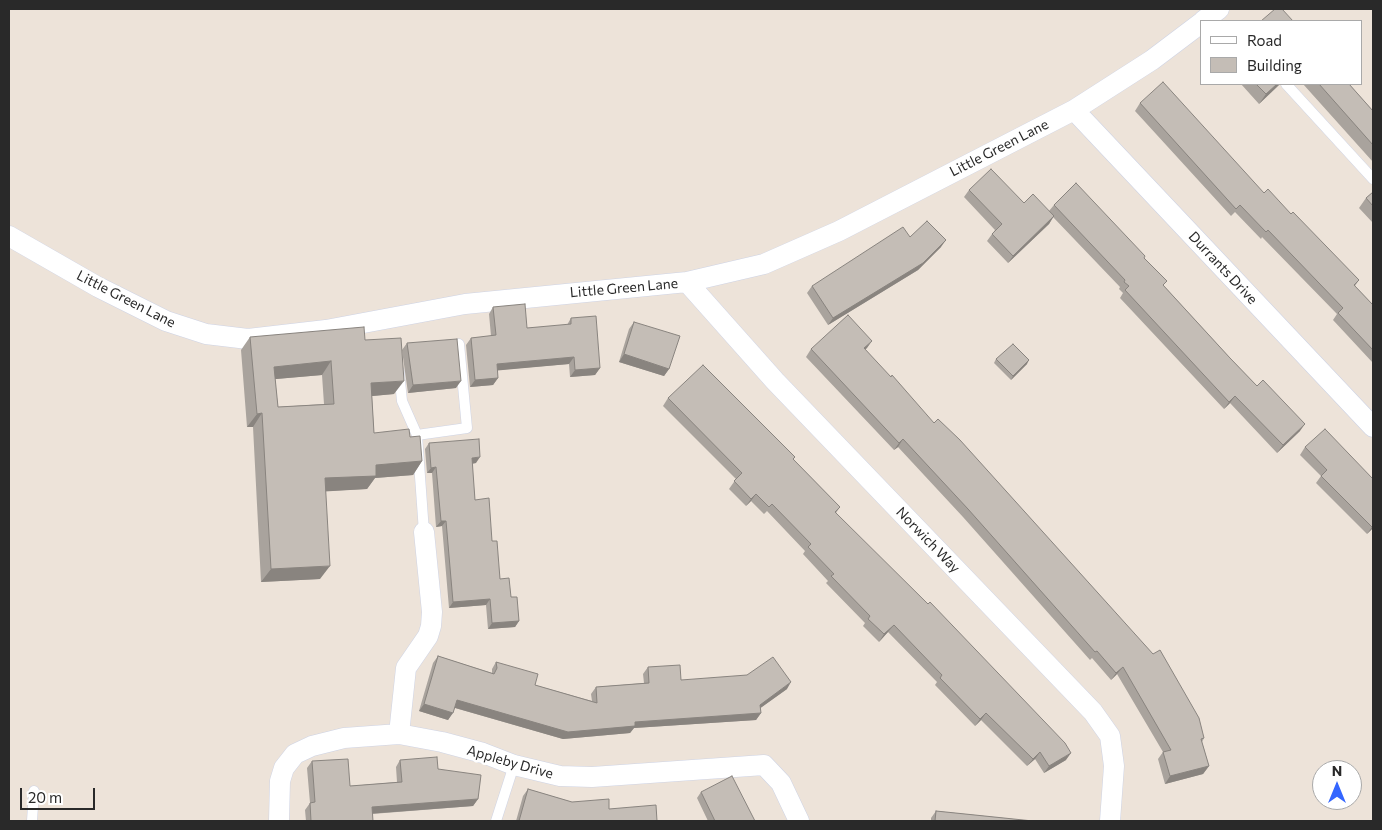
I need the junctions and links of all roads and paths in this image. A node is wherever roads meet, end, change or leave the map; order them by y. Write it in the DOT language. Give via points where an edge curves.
graph roads {
  1 [pos="1200,26"];
  2 [pos="1287,85"];
  3 [pos="1074,110"];
  4 [pos="1373,179"];
  5 [pos="9,236"];
  6 [pos="687,282"];
  7 [pos="459,344"];
  8 [pos="398,364"];
  9 [pos="1373,426"];
  10 [pos="417,435"];
  11 [pos="424,532"];
  12 [pos="399,734"];
  13 [pos="514,765"];
  14 [pos="34,790"];
  15 [pos="32,821"];
  16 [pos="279,821"];
  17 [pos="496,821"];
  18 [pos="799,821"];
  19 [pos="1110,821"];
  1 -- 3 [label="street, Little Green Lane"];
  2 -- 4 [label="lane"];
  3 -- 6 [label="street, Little Green Lane" via="791,254 764,264"];
  3 -- 9 [label="street, Durrants Drive"];
  5 -- 6 [label="street, Little Green Lane" via="166,321 206,334 248,339 326,330 465,304"];
  6 -- 19 [label="street, Norwich Way" via="775,381 1093,712 1110,736 1114,766"];
  7 -- 10 [label="lane" via="467,428"];
  8 -- 10 [label="lane" via="402,401"];
  10 -- 11 [label="lane"];
  11 -- 12 [label="street" via="431,626 424,644 406,668"];
  12 -- 13 [label="street, Appleby Drive" via="442,742"];
  12 -- 16 [label="street, Appleby Drive" via="344,738 295,754 284,768 280,781"];
  13 -- 17 [label="lane"];
  13 -- 18 [label="street, Appleby Drive" via="560,776 584,777 764,765 781,783"];
  14 -- 15 [label="lane"];
}
